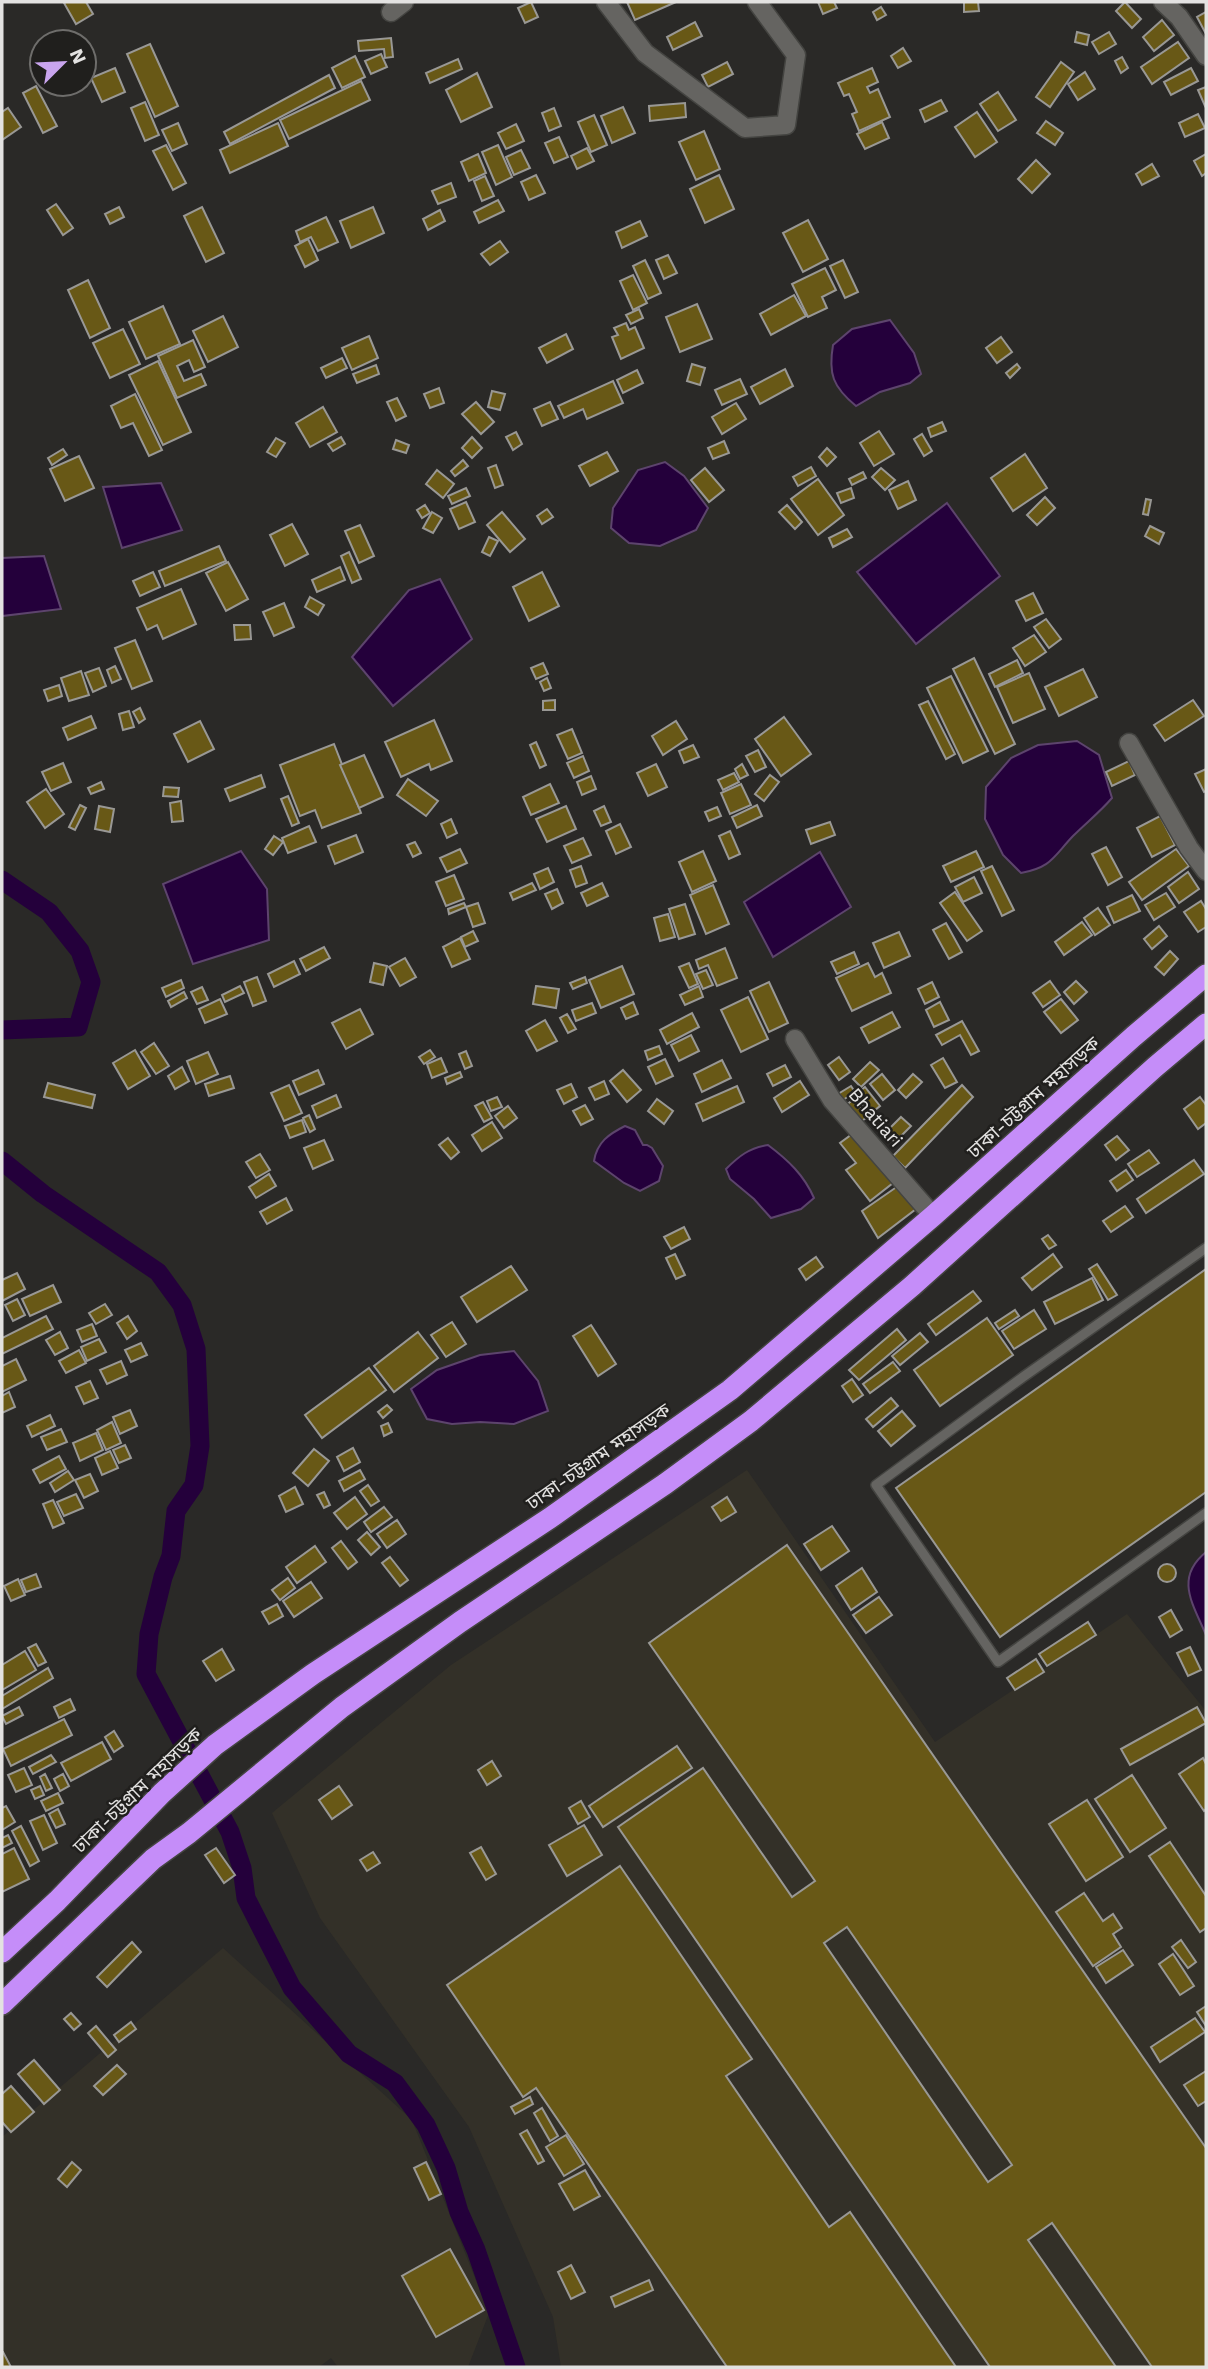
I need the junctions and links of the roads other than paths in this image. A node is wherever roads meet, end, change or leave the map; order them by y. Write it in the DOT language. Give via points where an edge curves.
graph roads {
  1 [pos="606,2"];
  2 [pos="757,2"];
  3 [pos="1163,2"];
  4 [pos="1206,56"];
  5 [pos="1129,743"];
  6 [pos="1206,871"];
  7 [pos="1206,975"];
  8 [pos="1206,1024"];
  9 [pos="795,1039"];
  10 [pos="933,1216"];
  11 [pos="1206,1248"];
  12 [pos="1206,1513"];
  13 [pos="2,1952"];
  14 [pos="2,2004"];
  1 -- 2 [label="street" via="645,53 746,128 786,125 796,55"];
  3 -- 4 [label="street"];
  5 -- 6 [label="street"];
  7 -- 10 [label="highway, ঢাকা-চট্টগ্রাম মহাসড়ক"];
  8 -- 14 [label="highway" via="912,1286 751,1421 342,1707 153,1859"];
  9 -- 10 [label="street, Bhatiari" via="832,1100"];
  10 -- 13 [label="highway, ঢাকা-চট্টগ্রাম মহাসড়ক" via="708,1406 215,1745"];
  11 -- 12 [label="lane" via="876,1485 998,1662"];
}
